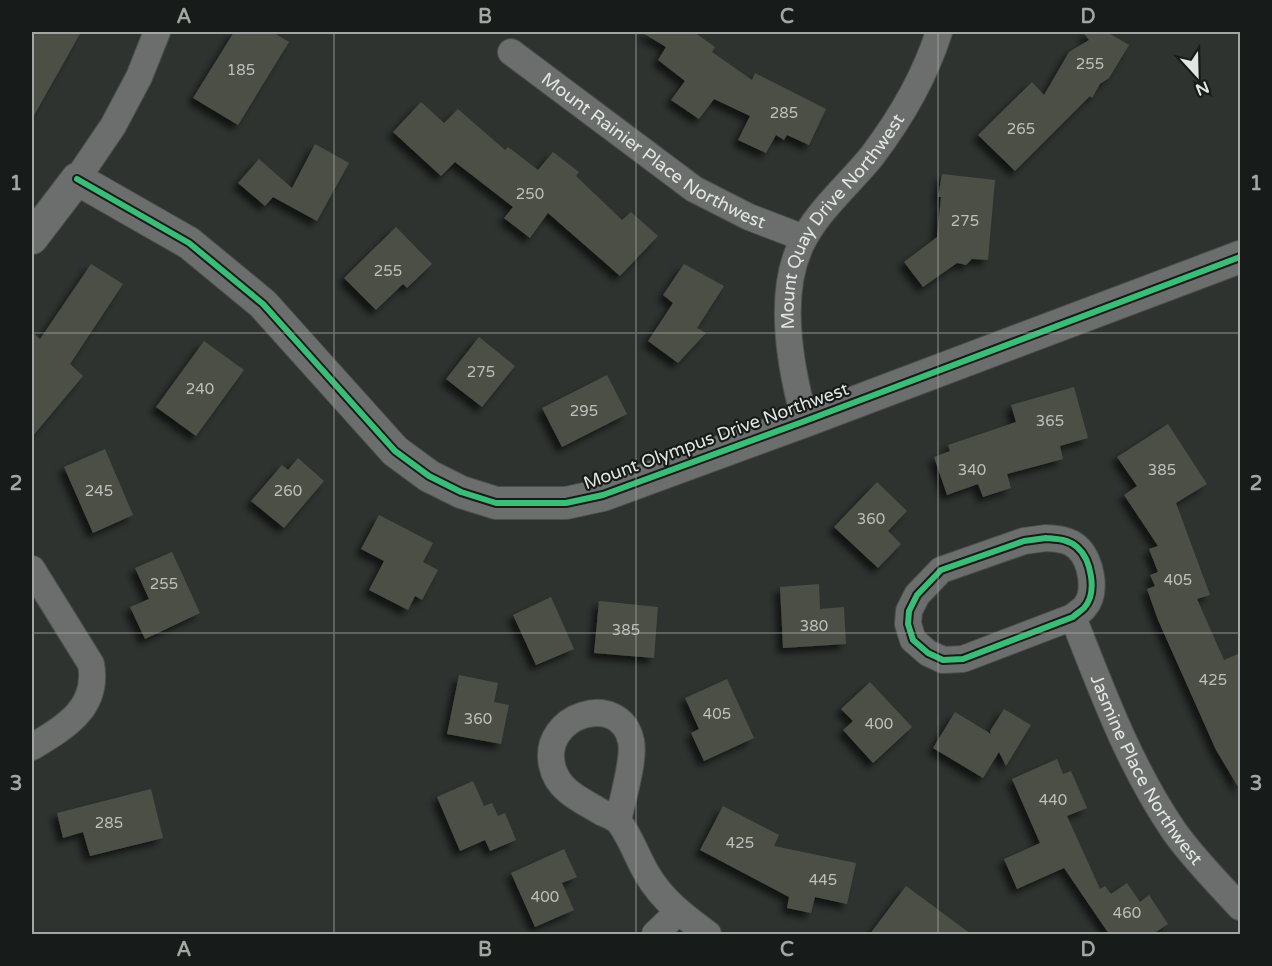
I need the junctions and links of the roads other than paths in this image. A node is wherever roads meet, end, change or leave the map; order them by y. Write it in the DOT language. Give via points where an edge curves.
graph roads {
  1 [pos="157,32"];
  2 [pos="939,32"];
  3 [pos="511,52"];
  4 [pos="77,179"];
  5 [pos="32,238"];
  6 [pos="804,238"];
  7 [pos="1240,257"];
  8 [pos="805,421"];
  9 [pos="32,569"];
  10 [pos="1072,616"];
  11 [pos="32,747"];
  12 [pos="618,821"];
  13 [pos="1240,907"];
  14 [pos="678,912"];
  15 [pos="655,934"];
  16 [pos="708,934"];
  1 -- 4 [label="street" via="113,126"];
  2 -- 6 [label="street, Mount Quay Drive Northwest" via="896,122"];
  3 -- 6 [label="street, Mount Rainier Place Northwest" via="694,189 749,217"];
  4 -- 5 [label="street"];
  4 -- 8 [label="street, Mount Olympus Drive Northwest" via="189,243 263,304 395,451 429,476 461,492 496,503 566,503 603,495"];
  6 -- 8 [label="street, Mount Quay Drive Northwest" via="792,271 788,334"];
  7 -- 8 [label="street, Mount Olympus Drive Northwest"];
  9 -- 11 [label="street" via="91,664 93,676 92,692 75,718"];
  10 -- 10 [label="street" via="1086,607 1091,575 1078,547 1066,540 1046,538 1024,541 941,570 917,595 909,610 908,624 913,640 943,660 963,659"];
  10 -- 13 [label="street, Jasmine Place Northwest" via="1119,733 1146,785 1175,833"];
  12 -- 14 [label="street" via="648,877"];
  14 -- 15 [label="street"];
  14 -- 16 [label="street"];
}
